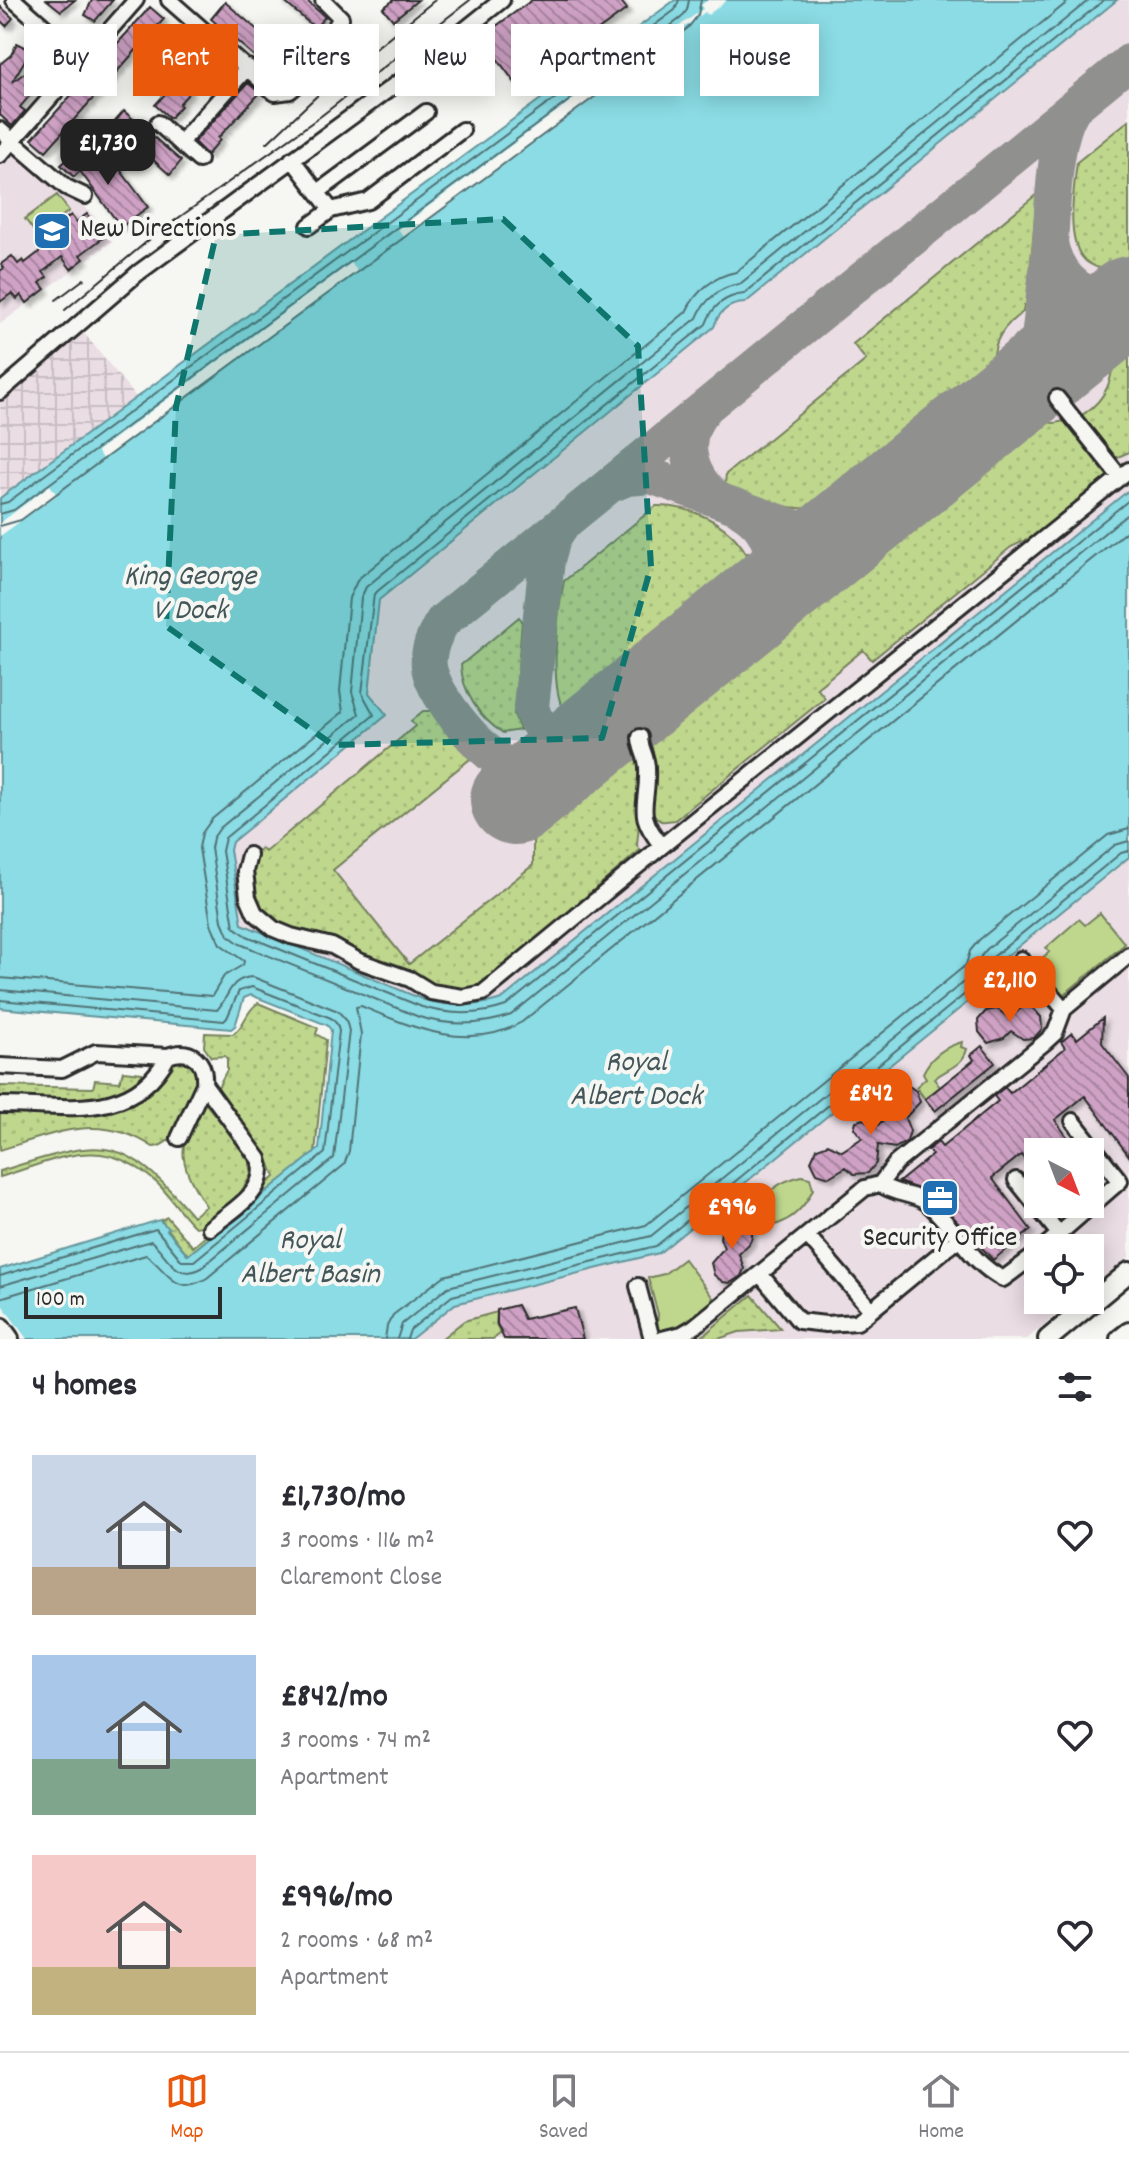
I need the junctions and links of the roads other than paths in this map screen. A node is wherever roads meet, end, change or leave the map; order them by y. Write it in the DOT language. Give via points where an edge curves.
graph roads {
  1 [pos="14,0"];
  2 [pos="136,0"];
  3 [pos="169,0"];
  4 [pos="323,0"];
  5 [pos="502,0"];
  6 [pos="41,24"];
  7 [pos="114,24"];
  8 [pos="248,67"];
  9 [pos="51,96"];
  10 [pos="426,112"];
  11 [pos="158,123"];
  12 [pos="0,130"];
  13 [pos="462,130"];
  14 [pos="12,141"];
  15 [pos="180,143"];
  16 [pos="0,155"];
  17 [pos="292,159"];
  18 [pos="199,160"];
  19 [pos="318,192"];
  20 [pos="85,196"];
  21 [pos="331,210"];
  22 [pos="309,226"];
  23 [pos="0,392"];
  24 [pos="1057,398"];
  25 [pos="1125,474"];
  26 [pos="640,737"];
  27 [pos="662,846"];
  28 [pos="249,855"];
  29 [pos="1129,955"];
  30 [pos="1021,959"];
  31 [pos="1064,1009"];
  32 [pos="168,1056"];
  33 [pos="0,1066"];
  34 [pos="204,1084"];
  35 [pos="0,1105"];
  36 [pos="1073,1121"];
  37 [pos="179,1138"];
  38 [pos="1016,1180"];
  39 [pos="880,1184"];
  40 [pos="210,1228"];
  41 [pos="1059,1234"];
  42 [pos="807,1235"];
  43 [pos="958,1239"];
  44 [pos="1024,1263"];
  45 [pos="1129,1272"];
  46 [pos="760,1274"];
  47 [pos="638,1286"];
  48 [pos="871,1310"];
  49 [pos="0,1328"];
  50 [pos="1129,1332"];
  51 [pos="8,1339"];
  52 [pos="652,1339"];
  53 [pos="662,1339"];
  54 [pos="1048,1339"];
  55 [pos="1120,1339"];
  1 -- 6 [label="street"];
  2 -- 7 [label="street"];
  3 -- 8 [label="street"];
  4 -- 8 [label="street" via="338,23 297,85 275,93"];
  5 -- 17 [label="street"];
  8 -- 15 [label="street"];
  9 -- 14 [label="street"];
  10 -- 19 [label="street"];
  11 -- 15 [label="street"];
  12 -- 14 [label="street"];
  13 -- 21 [label="street" via="368,201"];
  14 -- 16 [label="street"];
  14 -- 20 [label="street" via="66,187"];
  15 -- 18 [label="street"];
  17 -- 19 [label="street"];
  17 -- 23 [label="street" via="138,273"];
  19 -- 21 [label="street"];
  21 -- 22 [label="street"];
  24 -- 25 [label="street"];
  25 -- 27 [label="street"];
  26 -- 27 [label="street" via="647,764 645,822"];
  27 -- 28 [label="street" via="499,981 483,993 463,997 431,992 391,970 266,924 248,897"];
  29 -- 31 [label="street"];
  30 -- 31 [label="street"];
  31 -- 39 [label="street" via="1055,1033 896,1163"];
  32 -- 33 [label="street" via="96,1052 62,1069"];
  32 -- 34 [label="street" via="184,1053 198,1058"];
  32 -- 35 [label="street" via="149,1083 114,1102 96,1107"];
  34 -- 37 [label="street"];
  34 -- 40 [label="street" via="262,1169 258,1187"];
  36 -- 41 [label="street" via="1120,1181"];
  38 -- 41 [label="street"];
  39 -- 42 [label="street" via="865,1188"];
  39 -- 43 [label="street" via="921,1198"];
  42 -- 46 [label="street"];
  42 -- 48 [label="street"];
  43 -- 44 [label="street" via="1003,1279"];
  43 -- 48 [label="street"];
  45 -- 54 [label="main road"];
  46 -- 48 [label="street" via="799,1321 857,1322"];
  46 -- 53 [label="street" via="694,1327"];
  47 -- 52 [label="street"];
  49 -- 51 [label="highway"];
  50 -- 55 [label="main road"];
}
